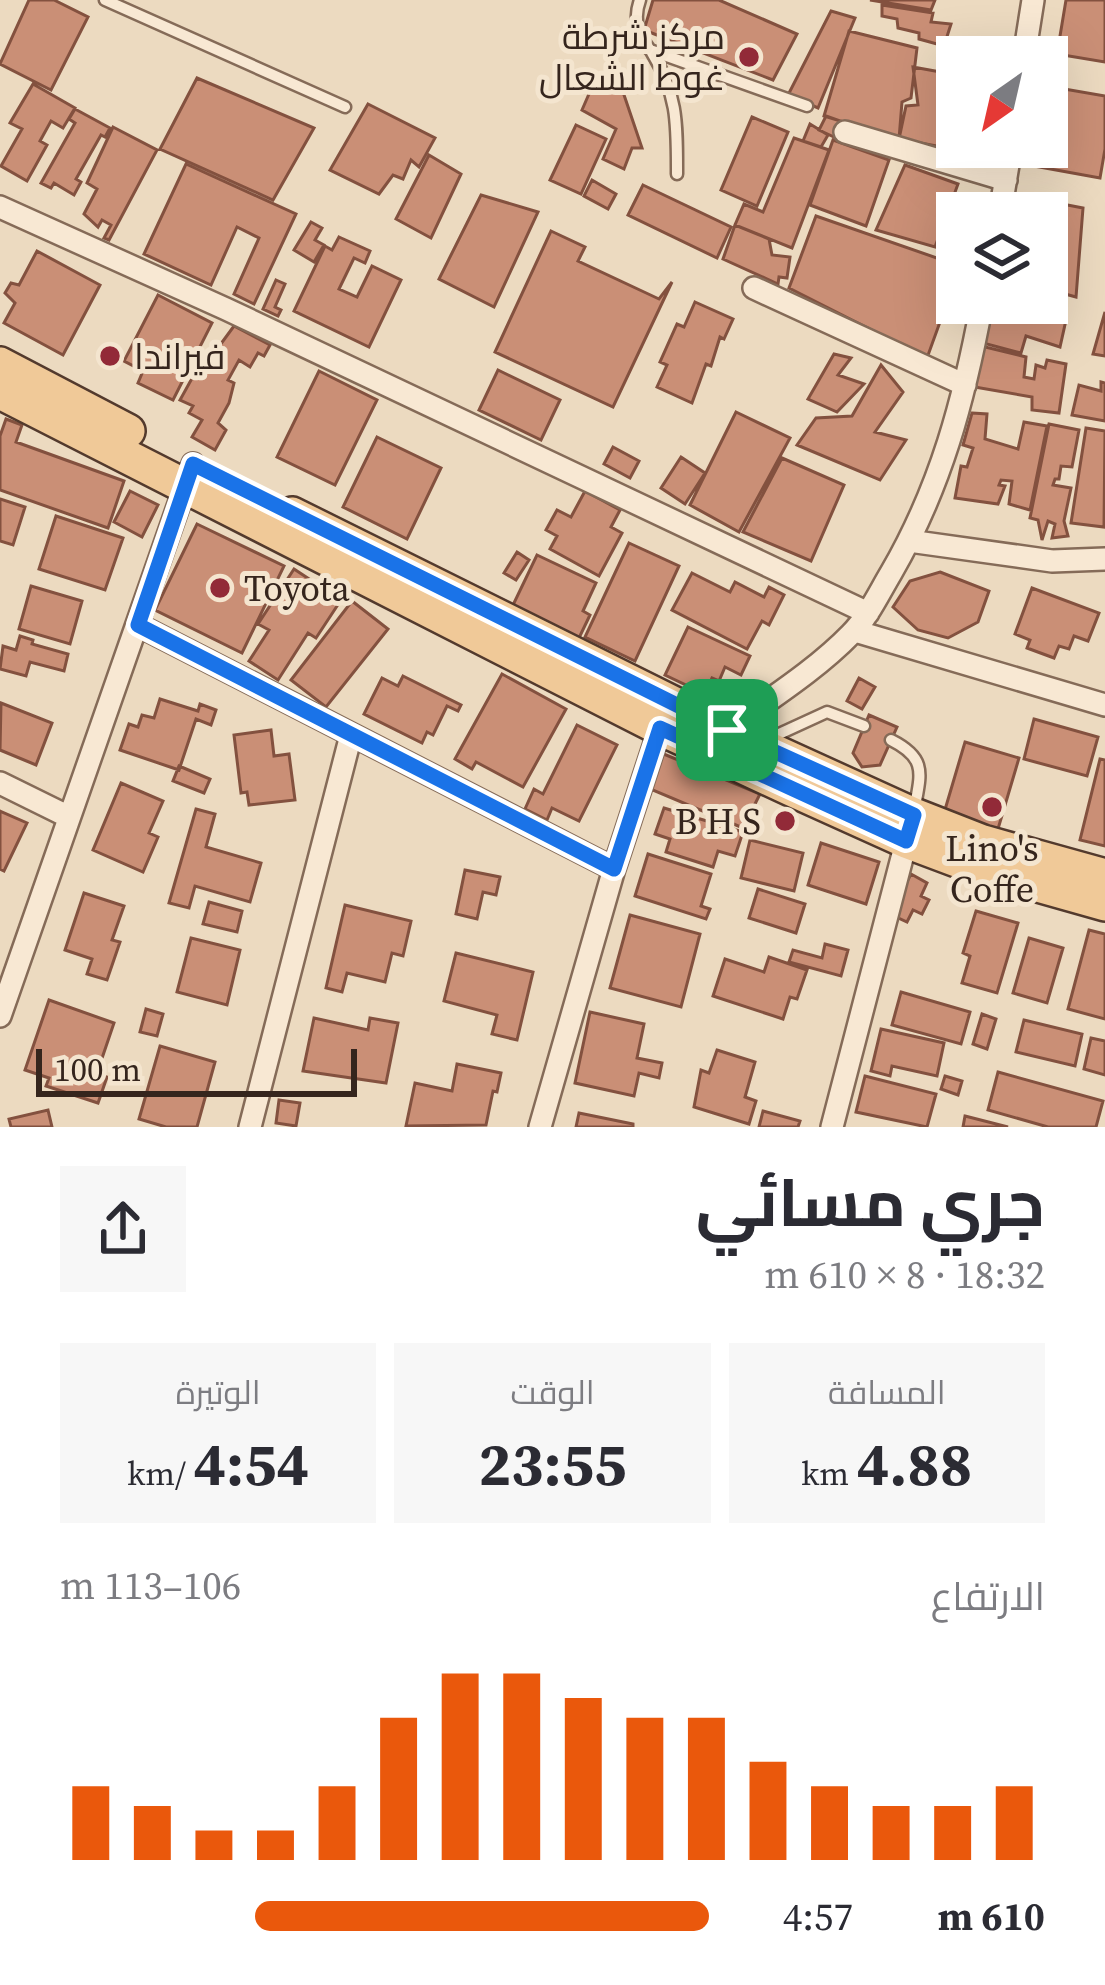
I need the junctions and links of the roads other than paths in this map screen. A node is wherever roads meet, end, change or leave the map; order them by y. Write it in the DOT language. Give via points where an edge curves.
graph roads {
  1 [pos="105,0"];
  2 [pos="640,0"];
  3 [pos="1033,0"];
  4 [pos="1027,36"];
  5 [pos="650,50"];
  6 [pos="807,106"];
  7 [pos="345,107"];
  8 [pos="845,132"];
  9 [pos="1008,168"];
  10 [pos="677,174"];
  11 [pos="1006,180"];
  12 [pos="1004,192"];
  13 [pos="0,207"];
  14 [pos="754,288"];
  15 [pos="978,324"];
  16 [pos="0,364"];
  17 [pos="965,386"];
  18 [pos="0,392"];
  19 [pos="189,475"];
  20 [pos="910,541"];
  21 [pos="1105,559"];
  22 [pos="862,622"];
  23 [pos="138,625"];
  24 [pos="1105,705"];
  25 [pos="864,726"];
  26 [pos="660,728"];
  27 [pos="351,735"];
  28 [pos="742,737"];
  29 [pos="891,740"];
  30 [pos="0,783"];
  31 [pos="69,817"];
  32 [pos="910,828"];
  33 [pos="614,869"];
  34 [pos="1105,876"];
  35 [pos="1105,904"];
  36 [pos="6,979"];
  37 [pos="0,1016"];
  38 [pos="250,1127"];
  39 [pos="540,1127"];
  40 [pos="832,1127"];
  1 -- 7 [label="lane"];
  2 -- 5 [label="lane" via="639,34"];
  3 -- 4 [label="street"];
  5 -- 6 [label="lane"];
  5 -- 10 [label="lane" via="676,109"];
  8 -- 11 [label="street"];
  9 -- 11 [label="street"];
  11 -- 12 [label="street"];
  13 -- 22 [label="street" via="226,309"];
  14 -- 17 [label="street"];
  15 -- 17 [label="street"];
  16 -- 19 [label="main road"];
  17 -- 20 [label="street" via="945,462"];
  18 -- 19 [label="main road"];
  19 -- 23 [label="street"];
  19 -- 26 [label="main road"];
  19 -- 28 [label="main road"];
  20 -- 21 [label="street" via="1036,559"];
  20 -- 22 [label="street"];
  22 -- 24 [label="street"];
  22 -- 28 [label="street"];
  23 -- 27 [label="street"];
  23 -- 31 [label="street"];
  25 -- 28 [label="lane" via="827,712"];
  26 -- 32 [label="main road"];
  26 -- 33 [label="street"];
  27 -- 33 [label="street"];
  27 -- 38 [label="street"];
  28 -- 32 [label="main road"];
  29 -- 32 [label="lane" via="908,748 920,769"];
  30 -- 31 [label="street"];
  31 -- 36 [label="street"];
  32 -- 34 [label="main road"];
  32 -- 35 [label="main road" via="978,868"];
  32 -- 40 [label="street"];
  33 -- 39 [label="street"];
  36 -- 37 [label="street"];
}
